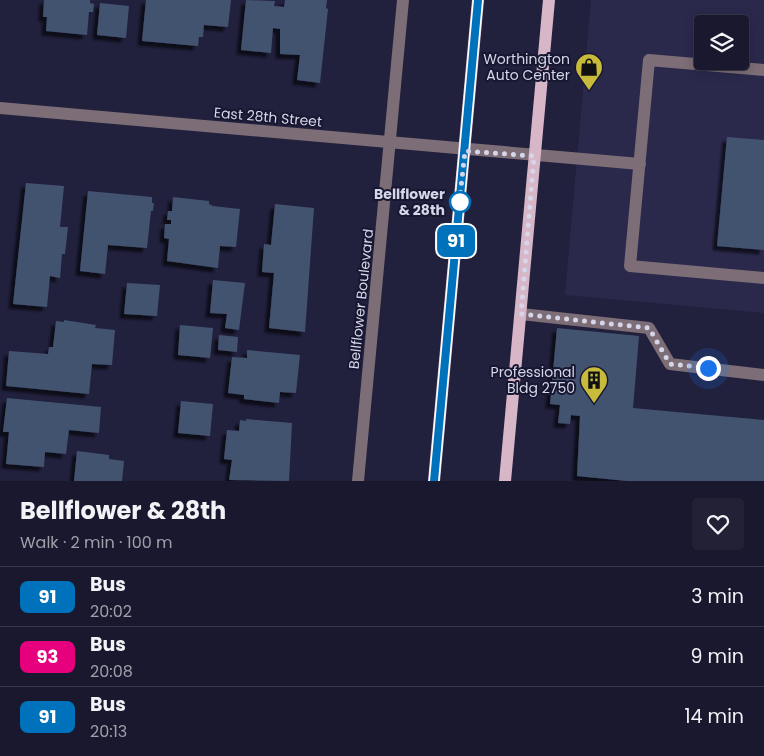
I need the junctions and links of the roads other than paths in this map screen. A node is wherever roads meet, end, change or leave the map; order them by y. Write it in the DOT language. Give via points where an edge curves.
graph roads {
  1 [pos="403,0"];
  2 [pos="478,0"];
  3 [pos="549,0"];
  4 [pos="764,70"];
  5 [pos="0,108"];
  6 [pos="390,143"];
  7 [pos="465,151"];
  8 [pos="534,156"];
  9 [pos="640,164"];
  10 [pos="764,278"];
  11 [pos="521,314"];
  12 [pos="764,374"];
  13 [pos="358,481"];
  14 [pos="434,481"];
  15 [pos="505,481"];
  1 -- 6 [label="street, Bellflower Boulevard"];
  2 -- 7 [label="main road"];
  3 -- 8 [label="main road"];
  4 -- 9 [label="street" via="649,60"];
  5 -- 6 [label="street, East 28th Street"];
  6 -- 7 [label="street, East 28th Street"];
  6 -- 13 [label="street, Bellflower Boulevard"];
  7 -- 8 [label="street, East 28th Street"];
  7 -- 14 [label="main road"];
  8 -- 9 [label="street, East 28th Street"];
  8 -- 11 [label="main road"];
  9 -- 10 [label="street" via="630,266"];
  11 -- 12 [label="street" via="649,328 670,364"];
  11 -- 15 [label="main road"];
}
